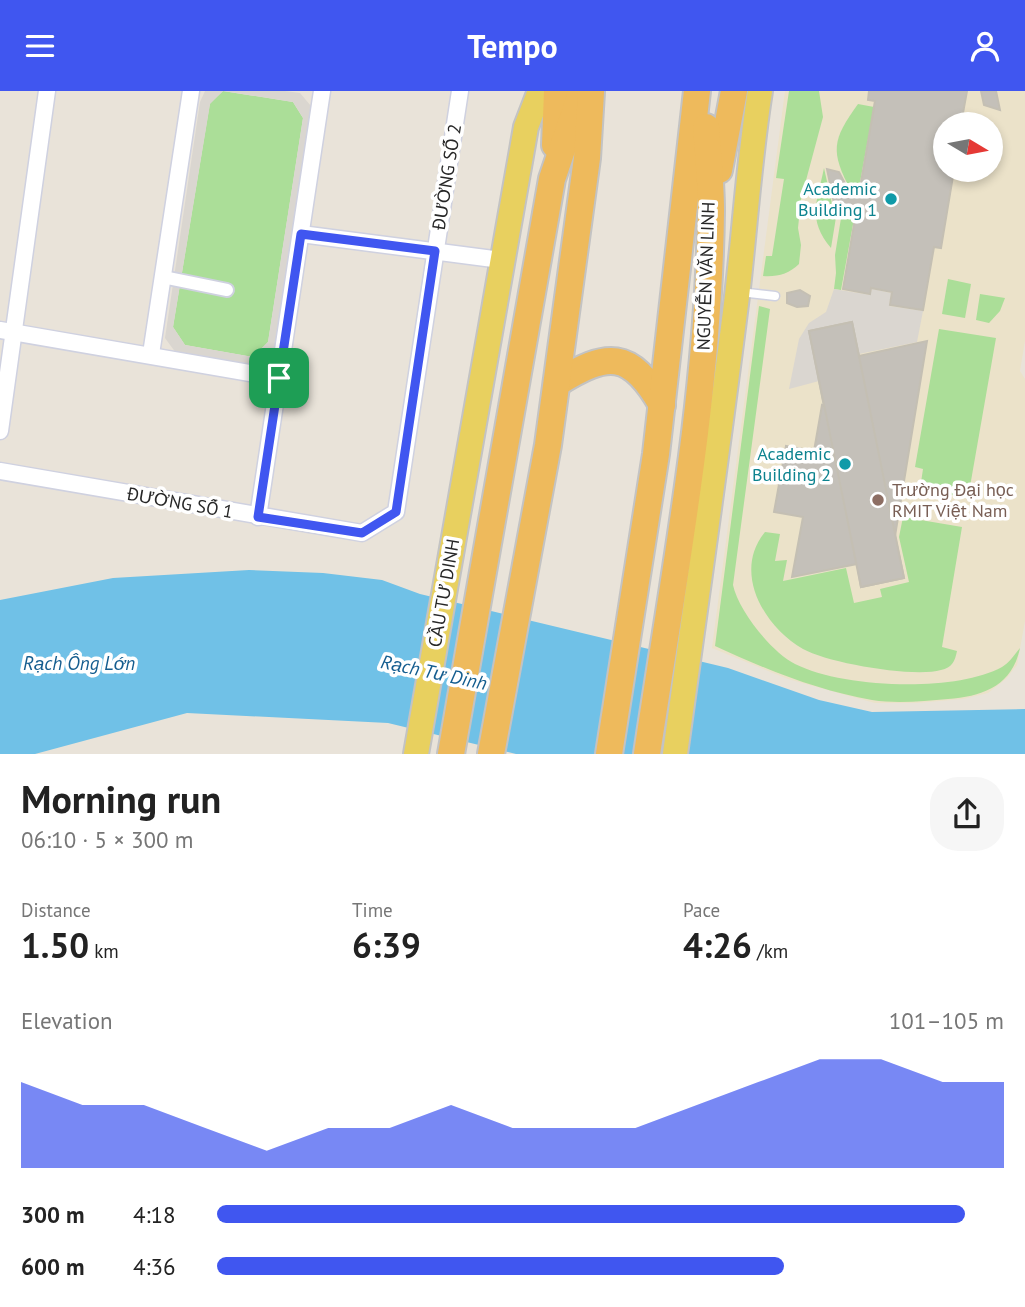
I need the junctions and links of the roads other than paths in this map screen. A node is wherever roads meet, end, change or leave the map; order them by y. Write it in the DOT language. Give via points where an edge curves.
graph roads {
  1 [pos="47,91"];
  2 [pos="191,91"];
  3 [pos="320,91"];
  4 [pos="460,91"];
  5 [pos="540,91"];
  6 [pos="557,91"];
  7 [pos="582,91"];
  8 [pos="592,91"];
  9 [pos="697,91"];
  10 [pos="704,91"];
  11 [pos="734,91"];
  12 [pos="742,91"];
  13 [pos="760,91"];
  14 [pos="748,165"];
  15 [pos="552,179"];
  16 [pos="711,210"];
  17 [pos="301,234"];
  18 [pos="435,251"];
  19 [pos="501,260"];
  20 [pos="163,278"];
  21 [pos="227,290"];
  22 [pos="737,292"];
  23 [pos="775,296"];
  24 [pos="6,331"];
  25 [pos="151,354"];
  26 [pos="279,378"];
  27 [pos="556,383"];
  28 [pos="662,405"];
  29 [pos="0,431"];
  30 [pos="703,463"];
  31 [pos="0,471"];
  32 [pos="396,512"];
  33 [pos="258,517"];
  34 [pos="416,754"];
  35 [pos="451,754"];
  36 [pos="491,754"];
  37 [pos="609,754"];
  38 [pos="647,754"];
  39 [pos="675,754"];
  1 -- 24 [label="street"];
  2 -- 20 [label="street"];
  3 -- 17 [label="street"];
  4 -- 18 [label="street, ĐƯỜNG SỐ 2"];
  5 -- 19 [label="main road" via="526,127"];
  6 -- 15 [label="highway"];
  7 -- 15 [label="highway"];
  8 -- 27 [label="highway"];
  9 -- 28 [label="highway, NGUYỄN VĂN LINH"];
  10 -- 16 [label="highway, NGUYỄN VĂN LINH"];
  11 -- 16 [label="highway"];
  12 -- 14 [label="main road, NGUYỄN VĂN LINH" via="741,123"];
  13 -- 14 [label="main road, NGUYỄN VĂN LINH"];
  14 -- 22 [label="main road, NGUYỄN VĂN LINH"];
  15 -- 35 [label="highway, CẦU TƯ DINH"];
  16 -- 30 [label="highway, NGUYỄN VĂN LINH"];
  17 -- 18 [label="street"];
  17 -- 26 [label="street"];
  18 -- 19 [label="street"];
  18 -- 32 [label="street, ĐƯỜNG SỐ 2"];
  19 -- 34 [label="main road, CẦU TƯ DINH"];
  20 -- 21 [label="street"];
  20 -- 25 [label="street"];
  22 -- 23 [label="lane"];
  22 -- 30 [label="main road, NGUYỄN VĂN LINH"];
  24 -- 25 [label="street"];
  24 -- 29 [label="street"];
  25 -- 26 [label="street"];
  26 -- 33 [label="street"];
  27 -- 28 [label="highway" via="591,364 620,362 643,377"];
  27 -- 36 [label="highway"];
  28 -- 37 [label="highway, NGUYỄN VĂN LINH"];
  30 -- 38 [label="highway"];
  30 -- 39 [label="main road"];
  31 -- 33 [label="street, ĐƯỜNG SỐ 1"];
  32 -- 33 [label="street, ĐƯỜNG SỐ 1" via="362,533"];
}
